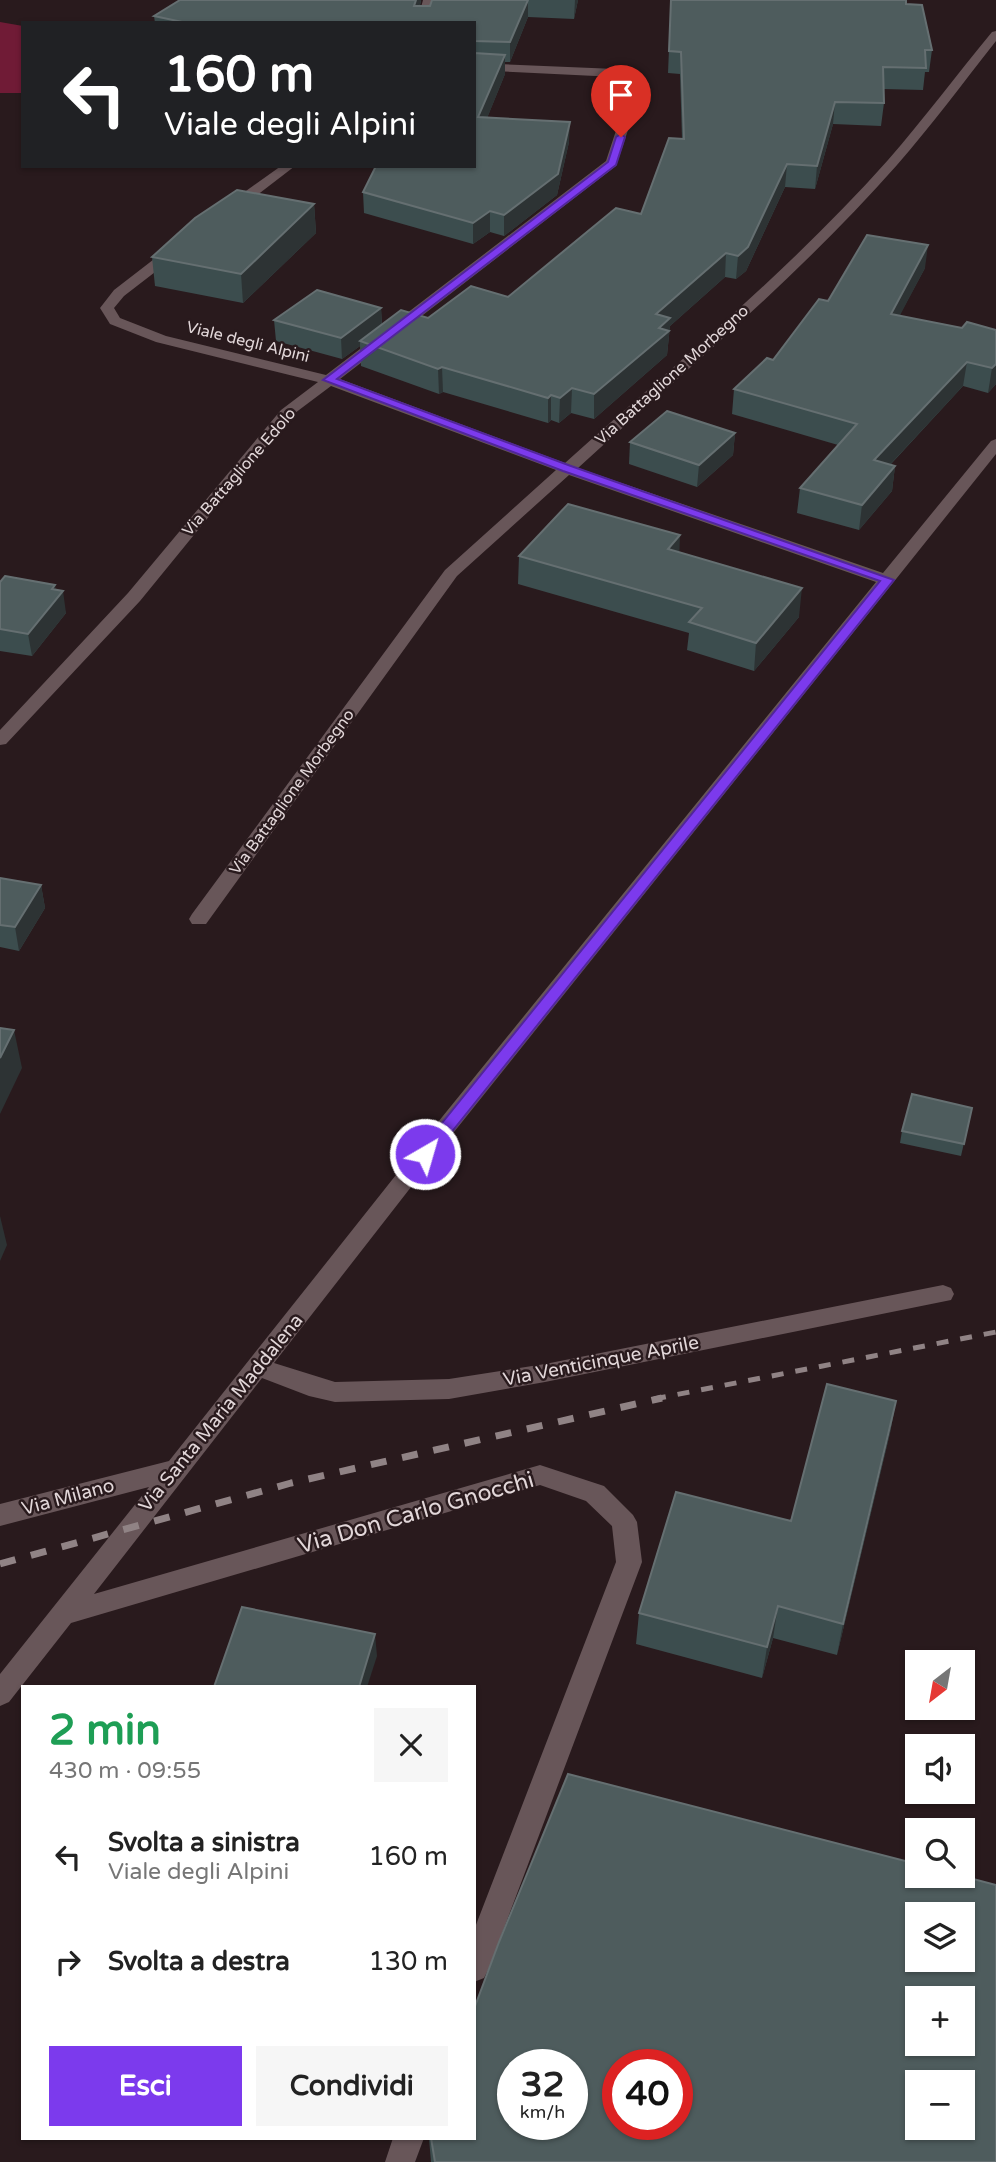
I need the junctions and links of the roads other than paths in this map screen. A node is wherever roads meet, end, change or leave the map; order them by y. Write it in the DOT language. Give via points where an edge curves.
graph roads {
  1 [pos="429,0"];
  2 [pos="424,21"];
  3 [pos="996,34"];
  4 [pos="476,66"];
  5 [pos="286,168"];
  6 [pos="218,218"];
  7 [pos="185,242"];
  8 [pos="329,380"];
  9 [pos="996,444"];
  10 [pos="567,468"];
  11 [pos="887,580"];
  12 [pos="0,740"];
  13 [pos="200,919"];
  14 [pos="943,1294"];
  15 [pos="258,1367"];
  16 [pos="177,1469"];
  17 [pos="0,1515"];
  18 [pos="63,1615"];
  19 [pos="0,1694"];
  20 [pos="476,1963"];
  21 [pos="408,2140"];
  22 [pos="400,2162"];
  1 -- 2 [label="street"];
  3 -- 10 [label="street, Via Battaglione Morbegno" via="892,163 804,253 674,377"];
  4 -- 8 [label="street, Via Battaglione Edolo" via="632,76 637,85 612,163"];
  5 -- 6 [label="street"];
  7 -- 8 [label="street, Viale degli Alpini" via="119,293 107,308 115,321 161,339"];
  8 -- 10 [label="street, Viale degli Alpini"];
  8 -- 12 [label="street, Via Battaglione Edolo" via="286,413 134,597"];
  9 -- 11 [label="street, Via Santa Maria Maddalena"];
  10 -- 11 [label="street, Viale degli Alpini"];
  10 -- 13 [label="street, Via Battaglione Morbegno" via="451,573"];
  11 -- 15 [label="street, Via Santa Maria Maddalena"];
  14 -- 15 [label="street, Via Venticinque Aprile" via="449,1389 335,1392"];
  15 -- 16 [label="street, Via Santa Maria Maddalena"];
  16 -- 17 [label="street, Via Milano"];
  16 -- 18 [label="street, Via Santa Maria Maddalena"];
  18 -- 19 [label="street, Via Santa Maria Maddalena"];
  18 -- 20 [label="street, Via Don Carlo Gnocchi" via="540,1475 595,1493 624,1522 629,1562"];
  21 -- 22 [label="street"];
}
